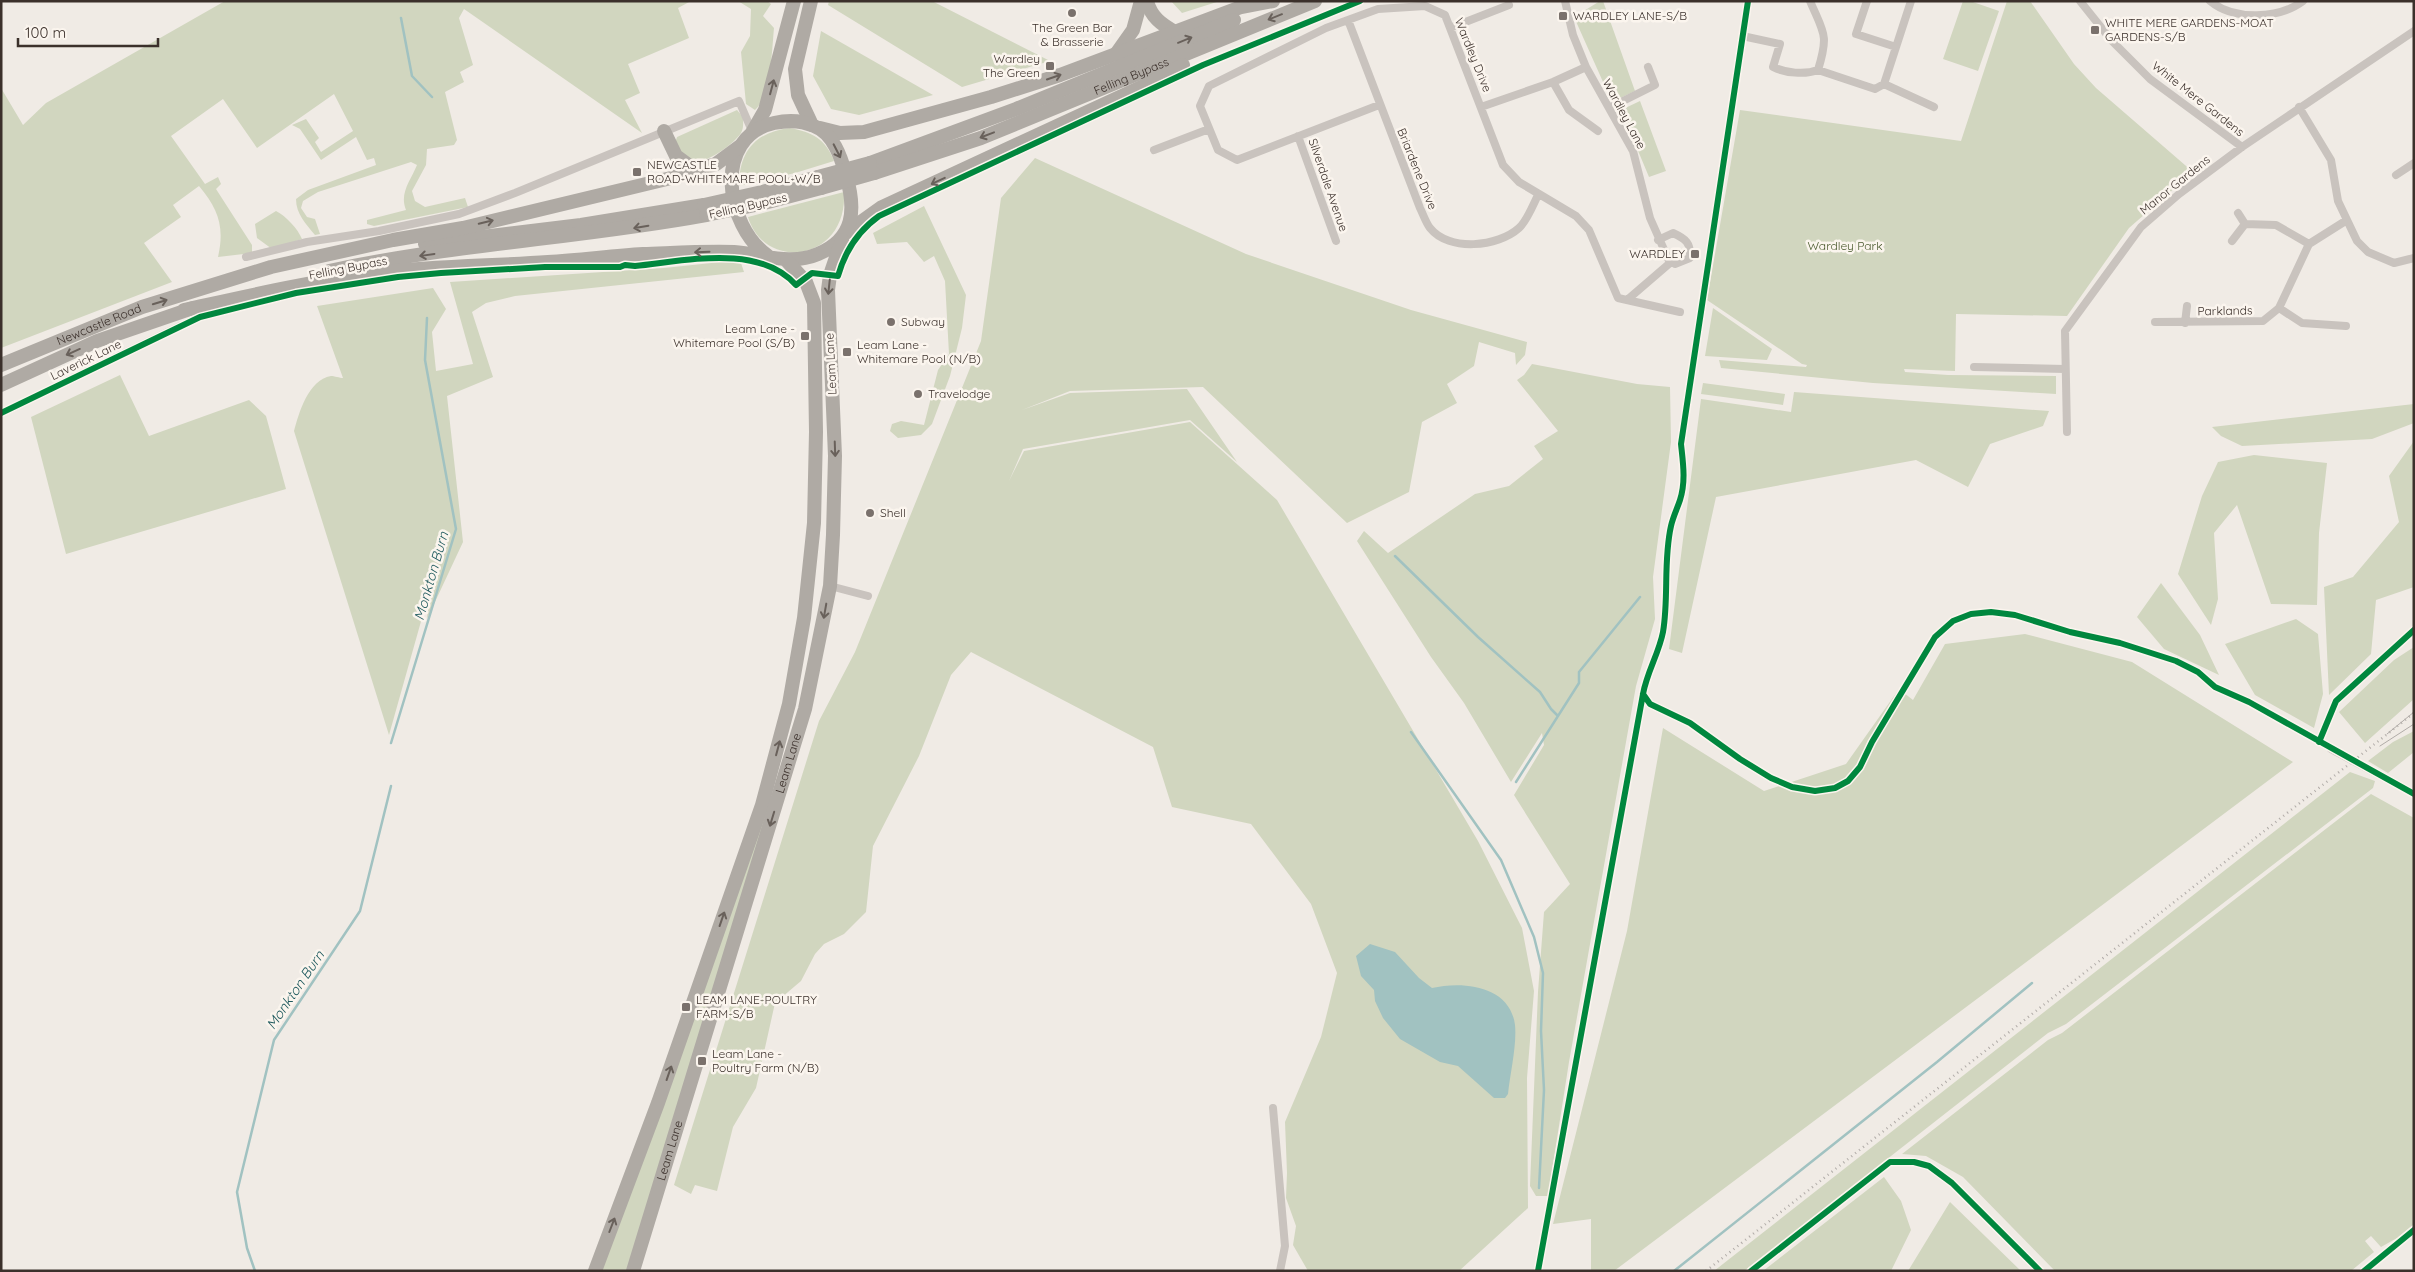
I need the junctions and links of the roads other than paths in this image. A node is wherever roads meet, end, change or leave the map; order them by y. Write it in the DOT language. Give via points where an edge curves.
graph roads {
  1 [pos="794,1"];
  2 [pos="810,1"];
  3 [pos="1141,1"];
  4 [pos="1146,1"];
  5 [pos="1273,1"];
  6 [pos="1279,1"];
  7 [pos="1315,1"];
  8 [pos="1565,1"];
  9 [pos="1810,1"];
  10 [pos="1867,1"];
  11 [pos="1911,1"];
  12 [pos="2080,1"];
  13 [pos="2210,1"];
  14 [pos="2303,1"];
  15 [pos="1510,5"];
  16 [pos="1348,20"];
  17 [pos="1450,28"];
  18 [pos="1175,32"];
  19 [pos="2414,32"];
  20 [pos="1236,34"];
  21 [pos="1747,37"];
  22 [pos="1896,47"];
  23 [pos="1115,55"];
  24 [pos="1586,67"];
  25 [pos="1648,67"];
  26 [pos="1818,70"];
  27 [pos="1553,82"];
  28 [pos="1884,84"];
  29 [pos="1379,105"];
  30 [pos="1481,107"];
  31 [pos="1934,107"];
  32 [pos="2300,107"];
  33 [pos="1609,108"];
  34 [pos="816,126"];
  35 [pos="1209,129"];
  36 [pos="664,131"];
  37 [pos="752,131"];
  38 [pos="1598,131"];
  39 [pos="1298,136"];
  40 [pos="741,145"];
  41 [pos="2242,147"];
  42 [pos="1154,150"];
  43 [pos="2414,163"];
  44 [pos="872,168"];
  45 [pos="695,170"];
  46 [pos="2396,175"];
  47 [pos="1538,195"];
  48 [pos="705,210"];
  49 [pos="2238,213"];
  50 [pos="2347,220"];
  51 [pos="2245,224"];
  52 [pos="844,236"];
  53 [pos="1658,240"];
  54 [pos="2232,240"];
  55 [pos="1336,241"];
  56 [pos="2309,244"];
  57 [pos="768,256"];
  58 [pos="246,257"];
  59 [pos="1666,257"];
  60 [pos="2414,258"];
  61 [pos="787,261"];
  62 [pos="201,290"];
  63 [pos="1627,300"];
  64 [pos="2187,306"];
  65 [pos="2279,308"];
  66 [pos="184,310"];
  67 [pos="1680,312"];
  68 [pos="2156,322"];
  69 [pos="2185,323"];
  70 [pos="180,326"];
  71 [pos="2346,326"];
  72 [pos="1,365"];
  73 [pos="1974,367"];
  74 [pos="2065,369"];
  75 [pos="1,385"];
  76 [pos="1,413"];
  77 [pos="2067,432"];
  78 [pos="830,586"];
  79 [pos="868,596"];
  80 [pos="2331,749"];
  81 [pos="2414,794"];
  82 [pos="1273,1108"];
  83 [pos="595,1271"];
  84 [pos="633,1271"];
  85 [pos="1280,1271"];
  37 -- 1 [label="highway, one-way" via="765,110"];
  2 -- 34 [label="highway" via="796,64 796,80 798,96"];
  3 -- 23 [label="highway" via="1133,30"];
  4 -- 18 [label="highway" via="1156,20"];
  5 -- 18 [label="highway" via="1242,8"];
  44 -- 6 [label="highway, Felling Bypass, one-way"];
  7 -- 20 [label="highway, Felling Bypass, one-way"];
  8 -- 24 [label="street, Wardley Lane" via="1573,35"];
  9 -- 26 [label="street" via="1826,45"];
  10 -- 22 [label="street" via="1856,34"];
  11 -- 22 [label="street"];
  12 -- 41 [label="street, White Mere Gardens" via="2112,41 2150,79"];
  13 -- 14 [label="street" via="2236,13 2268,15 2295,7"];
  15 -- 17 [label="street"];
  16 -- 17 [label="street, Wardley Drive" via="1378,9 1425,6 1445,15"];
  16 -- 29 [label="street, Briardene Drive"];
  16 -- 35 [label="street, Wardley Drive" via="1209,86 1200,106"];
  17 -- 30 [label="street, Wardley Drive"];
  18 -- 23 [label="highway"];
  19 -- 32 [label="street, Manor Gardens"];
  20 -- 44 [label="highway, Felling Bypass, one-way" via="1032,118 942,151"];
  20 -- 52 [label="highway, one-way" via="1152,82 882,207"];
  21 -- 26 [label="street" via="1780,44 1773,67 1782,72"];
  22 -- 28 [label="street"];
  34 -- 23 [label="highway, one-way" via="840,133 856,133 991,97"];
  24 -- 27 [label="street"];
  24 -- 33 [label="street, Wardley Lane"];
  25 -- 33 [label="street" via="1655,85"];
  26 -- 28 [label="street" via="1875,89"];
  27 -- 30 [label="street"];
  27 -- 38 [label="street" via="1570,110"];
  28 -- 31 [label="street"];
  29 -- 39 [label="street, Wardley Drive"];
  29 -- 47 [label="street, Briardene Drive" via="1420,208 1431,229 1446,239 1467,246 1494,241 1519,228"];
  30 -- 47 [label="street, Wardley Drive" via="1504,165 1519,182"];
  32 -- 41 [label="street, Manor Gardens"];
  32 -- 50 [label="street" via="2331,160 2338,201"];
  33 -- 53 [label="street, Wardley Lane" via="1633,151"];
  34 -- 37 [label="highway" via="800,121 779,122"];
  34 -- 52 [label="highway, one-way" via="839,154 846,176 852,209"];
  35 -- 39 [label="street, Wardley Drive" via="1218,150 1237,160"];
  35 -- 42 [label="street"];
  36 -- 37 [label="street" via="739,101"];
  36 -- 45 [label="highway" via="676,156"];
  36 -- 58 [label="street" via="459,214 307,242"];
  37 -- 40 [label="highway"];
  39 -- 55 [label="street, Silverdale Avenue"];
  40 -- 45 [label="highway" via="716,164"];
  40 -- 57 [label="highway" via="732,171 733,203 746,234"];
  41 -- 74 [label="street, Manor Gardens" via="2179,194 2142,227 2065,331"];
  43 -- 46 [label="street"];
  44 -- 48 [label="highway, Felling Bypass, bridge"];
  62 -- 45 [label="highway, one-way" via="270,267 463,228"];
  47 -- 63 [label="street, Wardley Drive" via="1576,216 1589,230 1618,298"];
  48 -- 62 [label="highway, Felling Bypass" via="386,249 279,270"];
  48 -- 66 [label="highway, Felling Bypass, one-way" via="628,229 360,264 244,290"];
  49 -- 51 [label="street"];
  50 -- 56 [label="street"];
  50 -- 60 [label="street" via="2357,241 2368,252 2394,263"];
  51 -- 54 [label="street"];
  51 -- 56 [label="street" via="2276,225"];
  52 -- 61 [label="highway" via="817,255"];
  52 -- 78 [label="highway, Leam Lane, one-way" via="828,290 835,456"];
  53 -- 59 [label="street, Wardley Lane"];
  53 -- 59 [label="street" via="1673,233 1685,238 1691,248 1690,258 1682,262 1675,264"];
  56 -- 65 [label="street"];
  57 -- 61 [label="highway"];
  57 -- 66 [label="highway, one-way" via="710,252 642,254 380,273 313,283"];
  59 -- 63 [label="street" via="1670,263"];
  83 -- 61 [label="highway, Leam Lane, one-way" via="756,823 789,704 804,618 814,523 816,422 814,303 806,282"];
  72 -- 62 [label="highway, Newcastle Road, one-way" via="142,307"];
  63 -- 67 [label="street"];
  64 -- 69 [label="street"];
  65 -- 69 [label="street, Parklands" via="2263,321"];
  65 -- 71 [label="street" via="2302,323"];
  66 -- 75 [label="highway, Newcastle Road, one-way" via="97,341"];
  68 -- 69 [label="street, Parklands"];
  70 -- 76 [label="street, Laverick Lane"];
  73 -- 74 [label="street"];
  74 -- 77 [label="street, Manor Gardens"];
  78 -- 79 [label="street"];
  78 -- 84 [label="highway, Leam Lane, one-way" via="805,709"];
  80 -- 81 [label="street, bridge"];
  82 -- 85 [label="street" via="1285,1246"];
}
